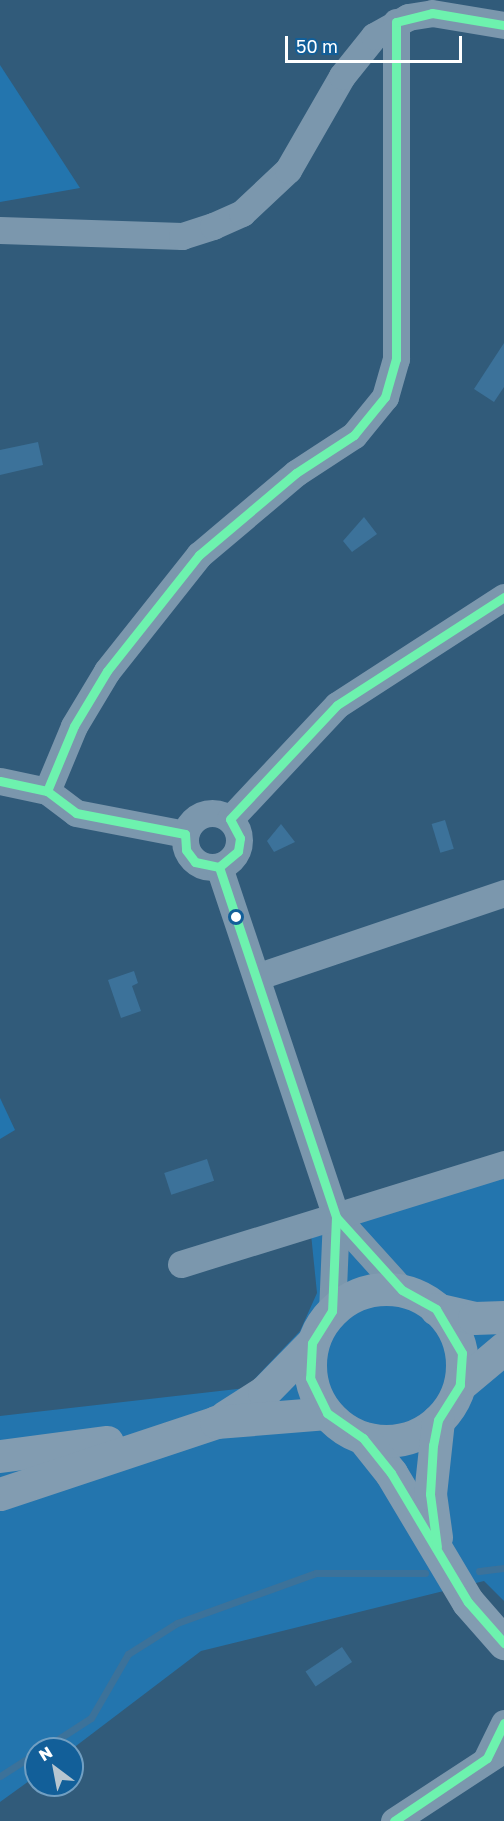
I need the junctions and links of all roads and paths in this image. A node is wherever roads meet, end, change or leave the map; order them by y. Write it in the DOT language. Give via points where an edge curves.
graph roads {
  1 [pos="396,22"];
  2 [pos="504,25"];
  3 [pos="0,230"];
  4 [pos="504,597"];
  5 [pos="0,781"];
  6 [pos="47,791"];
  7 [pos="230,819"];
  8 [pos="185,834"];
  9 [pos="219,867"];
  10 [pos="504,893"];
  11 [pos="259,976"];
  12 [pos="504,1164"];
  13 [pos="336,1217"];
  14 [pos="181,1264"];
  15 [pos="402,1290"];
  16 [pos="436,1309"];
  17 [pos="332,1311"];
  18 [pos="504,1317"];
  19 [pos="312,1343"];
  20 [pos="504,1348"];
  21 [pos="460,1385"];
  22 [pos="327,1413"];
  23 [pos="438,1420"];
  24 [pos="207,1425"];
  25 [pos="363,1438"];
  26 [pos="0,1456"];
  27 [pos="0,1494"];
  28 [pos="437,1550"];
  29 [pos="504,1643"];
  30 [pos="504,1723"];
  31 [pos="495,1753"];
  32 [pos="394,1821"];
  1 -- 2 [label="street" via="432,13"];
  1 -- 3 [label="street" via="356,55 288,170 242,213 182,236"];
  1 -- 6 [label="street" via="396,359 385,397 354,435 296,473 199,555 107,671 74,726"];
  4 -- 7 [label="street" via="337,705"];
  5 -- 6 [label="street"];
  6 -- 8 [label="street" via="76,813"];
  7 -- 8 [label="street" via="202,814"];
  7 -- 9 [label="street" via="240,838 238,851"];
  8 -- 9 [label="street" via="186,850 195,862"];
  9 -- 11 [label="street"];
  10 -- 11 [label="street"];
  11 -- 13 [label="street"];
  12 -- 13 [label="street"];
  13 -- 14 [label="street"];
  13 -- 15 [label="street"];
  13 -- 17 [label="street"];
  15 -- 16 [label="main road"];
  15 -- 17 [label="main road" via="370,1289"];
  16 -- 18 [label="main road" via="474,1318"];
  16 -- 21 [label="main road" via="456,1335 462,1353"];
  17 -- 19 [label="main road"];
  19 -- 22 [label="main road" via="310,1378"];
  19 -- 24 [label="main road" via="264,1392"];
  20 -- 21 [label="main road"];
  21 -- 23 [label="main road"];
  22 -- 24 [label="main road"];
  22 -- 25 [label="main road"];
  23 -- 25 [label="main road" via="401,1438"];
  23 -- 28 [label="main road" via="430,1494"];
  24 -- 26 [label="main road"];
  24 -- 27 [label="main road"];
  25 -- 28 [label="main road"];
  28 -- 29 [label="main road" via="468,1602"];
  30 -- 31 [label="street"];
  31 -- 32 [label="street"];
}
